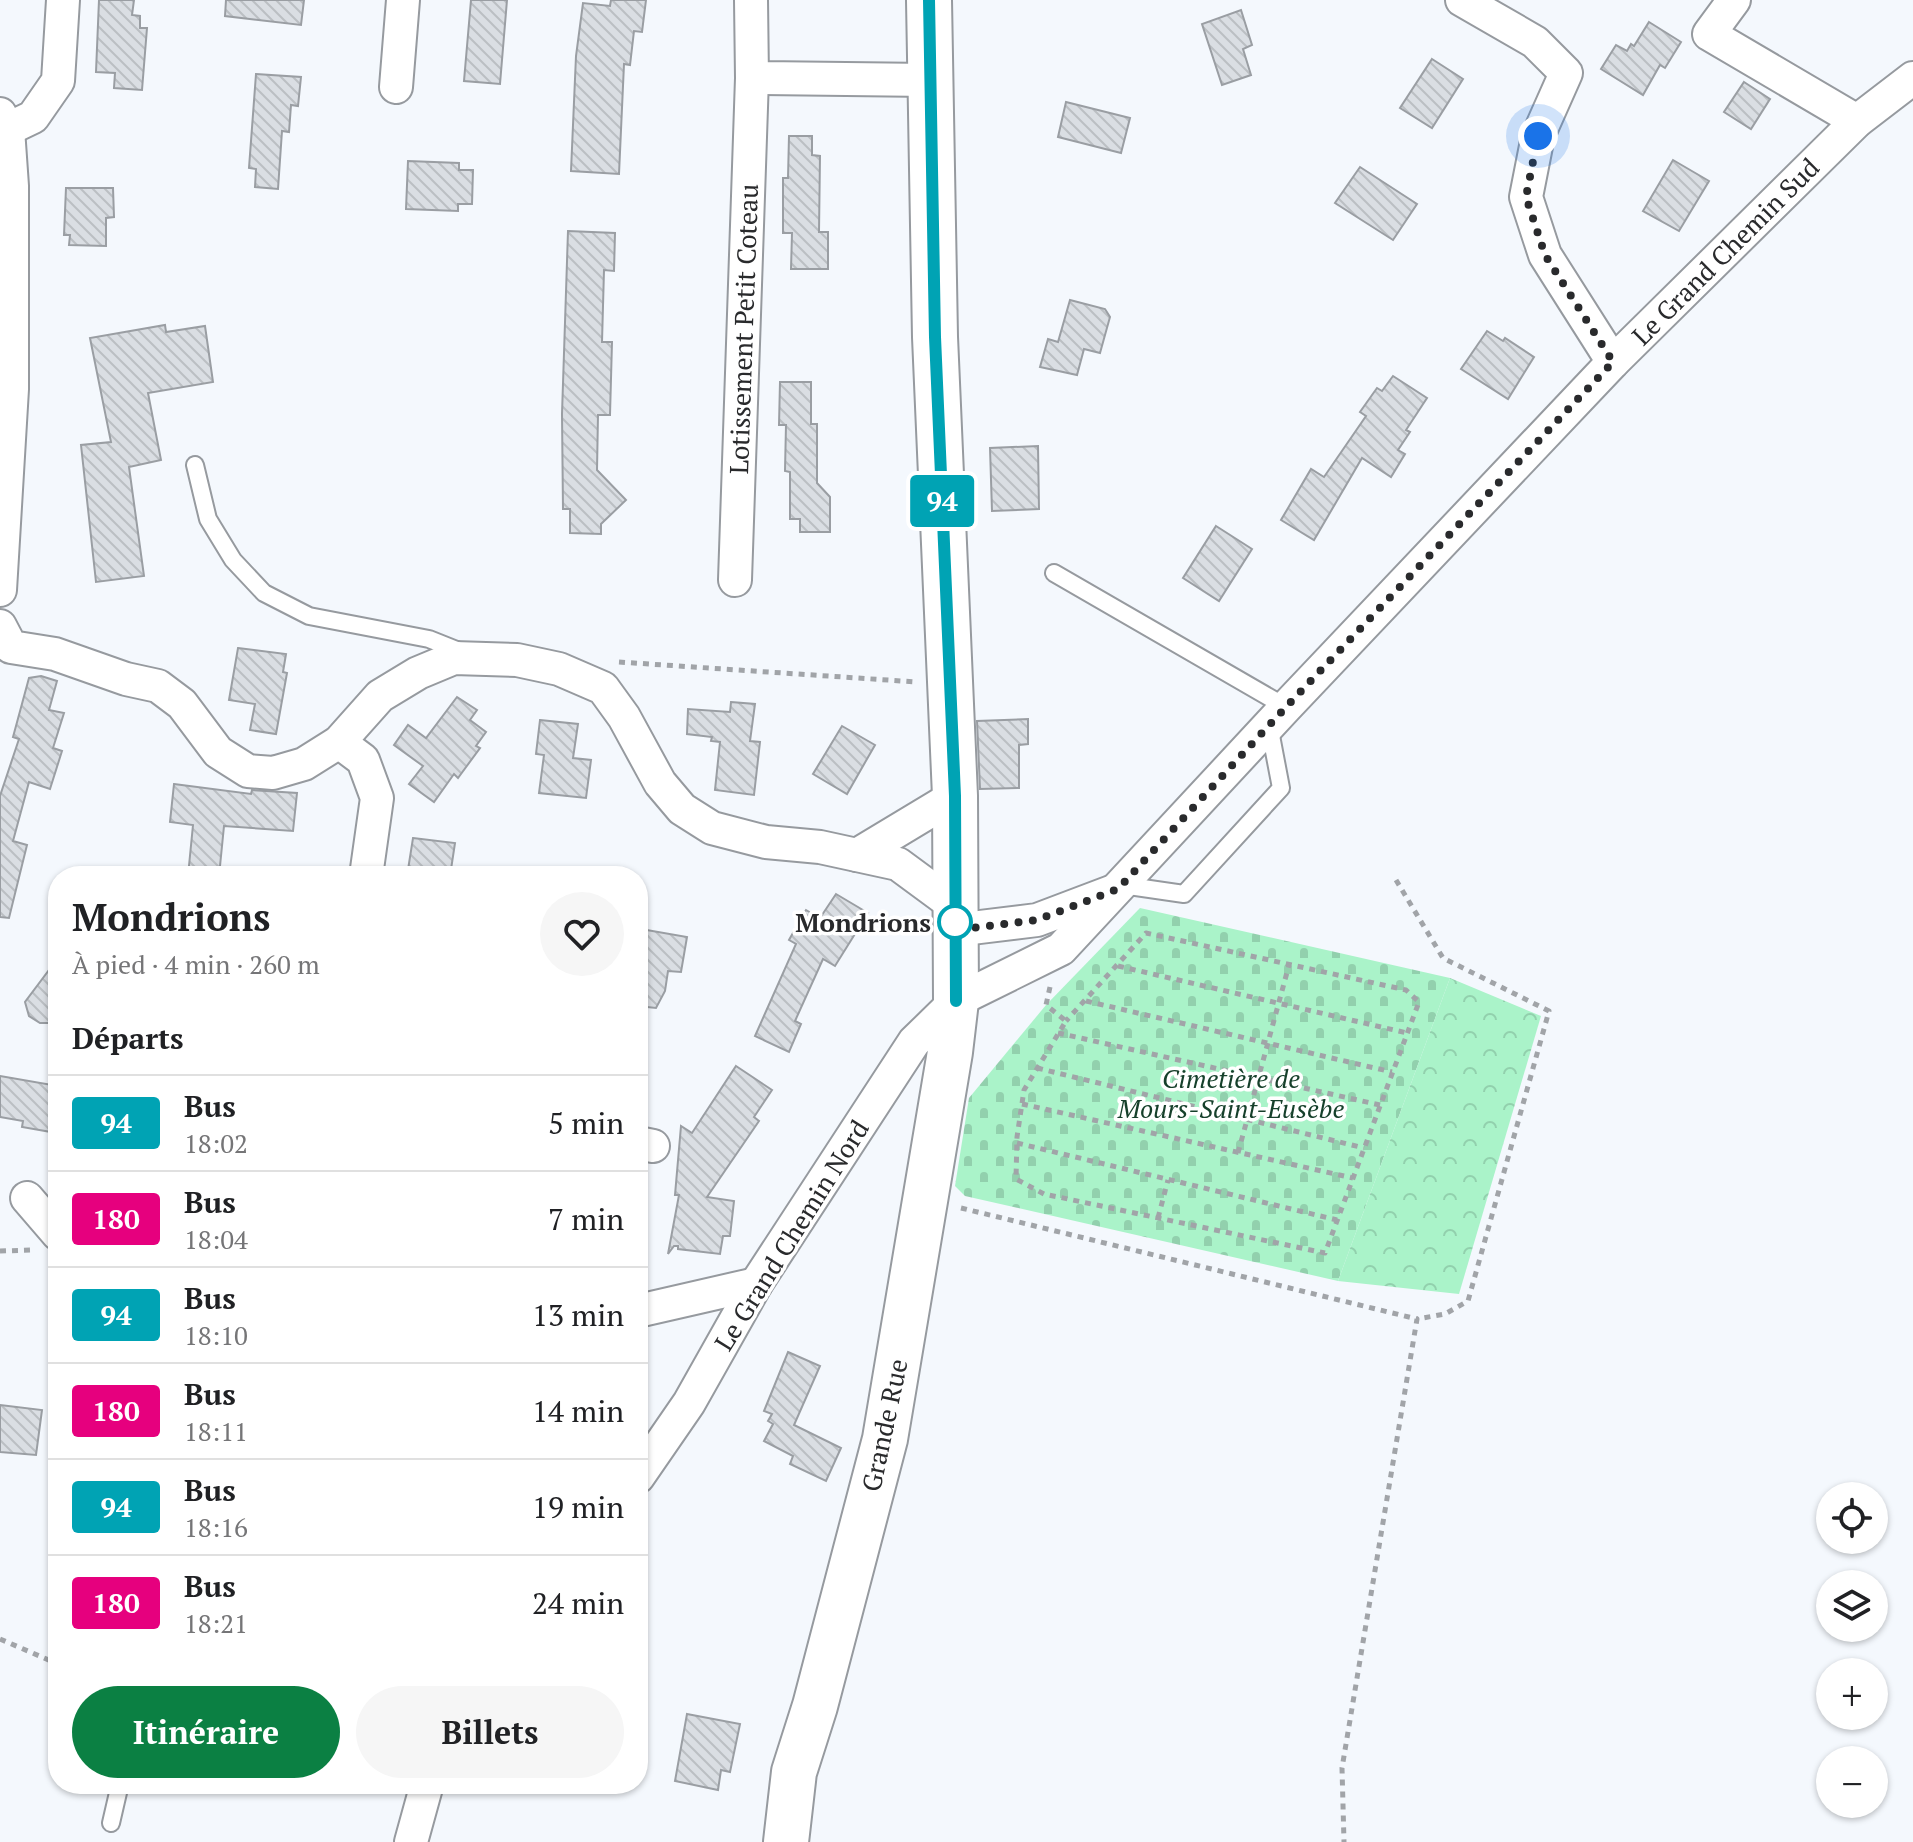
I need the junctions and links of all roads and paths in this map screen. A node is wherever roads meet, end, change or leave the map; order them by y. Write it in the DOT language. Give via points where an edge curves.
graph roads {
  1 [pos="63,0"];
  2 [pos="403,0"];
  3 [pos="751,0"];
  4 [pos="929,0"];
  5 [pos="1462,0"];
  6 [pos="1734,0"];
  7 [pos="752,78"];
  8 [pos="1913,78"];
  9 [pos="930,80"];
  10 [pos="396,87"];
  11 [pos="1857,121"];
  12 [pos="4,122"];
  13 [pos="1613,362"];
  14 [pos="195,465"];
  15 [pos="1054,573"];
  16 [pos="735,580"];
  17 [pos="0,590"];
  18 [pos="4,644"];
  19 [pos="477,658"];
  20 [pos="612,662"];
  21 [pos="951,684"];
  22 [pos="1277,716"];
  23 [pos="339,742"];
  24 [pos="955,796"];
  25 [pos="857,855"];
  26 [pos="367,866"];
  27 [pos="1396,880"];
  28 [pos="1120,887"];
  29 [pos="955,918"];
  30 [pos="1289,965"];
  31 [pos="1117,966"];
  32 [pos="956,1001"];
  33 [pos="1085,1001"];
  34 [pos="1280,1004"];
  35 [pos="1046,1005"];
  36 [pos="1066,1021"];
  37 [pos="1058,1033"];
  38 [pos="1407,1033"];
  39 [pos="1268,1043"];
  40 [pos="1037,1068"];
  41 [pos="1392,1072"];
  42 [pos="1258,1077"];
  43 [pos="1022,1104"];
  44 [pos="1380,1105"];
  45 [pos="1248,1120"];
  46 [pos="1017,1143"];
  47 [pos="1364,1148"];
  48 [pos="1238,1153"];
  49 [pos="1353,1178"];
  50 [pos="1168,1180"];
  51 [pos="27,1198"];
  52 [pos="925,1199"];
  53 [pos="1158,1218"];
  54 [pos="1337,1220"];
  55 [pos="48,1222"];
  56 [pos="756,1284"];
  57 [pos="648,1309"];
  58 [pos="1417,1319"];
  59 [pos="648,1462"];
  60 [pos="0,1639"];
  61 [pos="48,1660"];
  62 [pos="118,1794"];
  63 [pos="424,1794"];
  64 [pos="111,1823"];
  65 [pos="411,1842"];
  66 [pos="786,1842"];
  67 [pos="1344,1842"];
  1 -- 12 [label="street" via="58,81 33,117"];
  2 -- 10 [label="street"];
  3 -- 7 [label="street, Lotissement Petit Coteau"];
  4 -- 9 [label="street, Grande Rue"];
  5 -- 13 [label="street" via="1535,42 1566,73 1538,136 1526,197 1545,255"];
  6 -- 11 [label="street" via="1709,34"];
  7 -- 9 [label="street"];
  7 -- 16 [label="street, Lotissement Petit Coteau"];
  8 -- 11 [label="street, Le Grand Chemin Sud"];
  9 -- 21 [label="street, Grande Rue"];
  11 -- 13 [label="street, Le Grand Chemin Sud"];
  12 -- 17 [label="street" via="12,186 12,389"];
  13 -- 22 [label="street, Le Grand Chemin Sud"];
  14 -- 19 [label="lane" via="208,519 233,560 264,593 309,616 429,639"];
  15 -- 22 [label="lane"];
  18 -- 23 [label="street" via="158,686 182,704 218,752 248,771 273,773 304,764"];
  19 -- 23 [label="street" via="454,658 380,696"];
  19 -- 25 [label="street" via="559,669 603,688 660,783 682,809 712,828"];
  20 -- 21 [label="path"];
  21 -- 24 [label="street, Grande Rue"];
  22 -- 28 [label="street, Le Grand Chemin Sud"];
  22 -- 28 [label="lane" via="1281,788 1184,894"];
  23 -- 26 [label="street" via="363,760 377,798"];
  24 -- 25 [label="street"];
  24 -- 29 [label="street, Grande Rue"];
  25 -- 29 [label="street" via="898,864"];
  27 -- 58 [label="path" via="1443,958 1549,1011 1468,1301 1445,1314"];
  28 -- 29 [label="street" via="1037,920"];
  28 -- 32 [label="street, Le Grand Chemin Nord" via="1061,949"];
  29 -- 32 [label="street, Grande Rue"];
  30 -- 31 [label="path" via="1146,933"];
  30 -- 34 [label="path"];
  30 -- 38 [label="path" via="1406,990 1419,1002"];
  31 -- 33 [label="path"];
  31 -- 34 [label="path"];
  32 -- 52 [label="street, Grande Rue"];
  32 -- 56 [label="street, Le Grand Chemin Nord" via="914,1042"];
  33 -- 36 [label="path"];
  33 -- 39 [label="path"];
  34 -- 38 [label="path"];
  34 -- 39 [label="path"];
  35 -- 36 [label="path"];
  36 -- 37 [label="path"];
  37 -- 40 [label="path"];
  37 -- 42 [label="path"];
  38 -- 41 [label="path"];
  39 -- 41 [label="path"];
  39 -- 42 [label="path"];
  40 -- 43 [label="path"];
  40 -- 45 [label="path"];
  41 -- 44 [label="path"];
  42 -- 44 [label="path"];
  42 -- 45 [label="path"];
  43 -- 46 [label="path"];
  43 -- 48 [label="path"];
  44 -- 47 [label="path"];
  45 -- 47 [label="path"];
  45 -- 48 [label="path"];
  46 -- 50 [label="path"];
  46 -- 53 [label="path" via="1016,1179 1044,1194"];
  47 -- 49 [label="path"];
  48 -- 49 [label="path"];
  49 -- 54 [label="path"];
  50 -- 53 [label="path"];
  50 -- 54 [label="path"];
  51 -- 55 [label="street"];
  52 -- 58 [label="path"];
  52 -- 66 [label="street, Grande Rue" via="885,1439 794,1772"];
  53 -- 54 [label="path" via="1325,1253"];
  56 -- 57 [label="street"];
  56 -- 59 [label="street, Le Grand Chemin Nord" via="689,1403"];
  58 -- 67 [label="path" via="1342,1768"];
  60 -- 61 [label="path"];
  62 -- 64 [label="lane"];
  63 -- 65 [label="street"];
}
